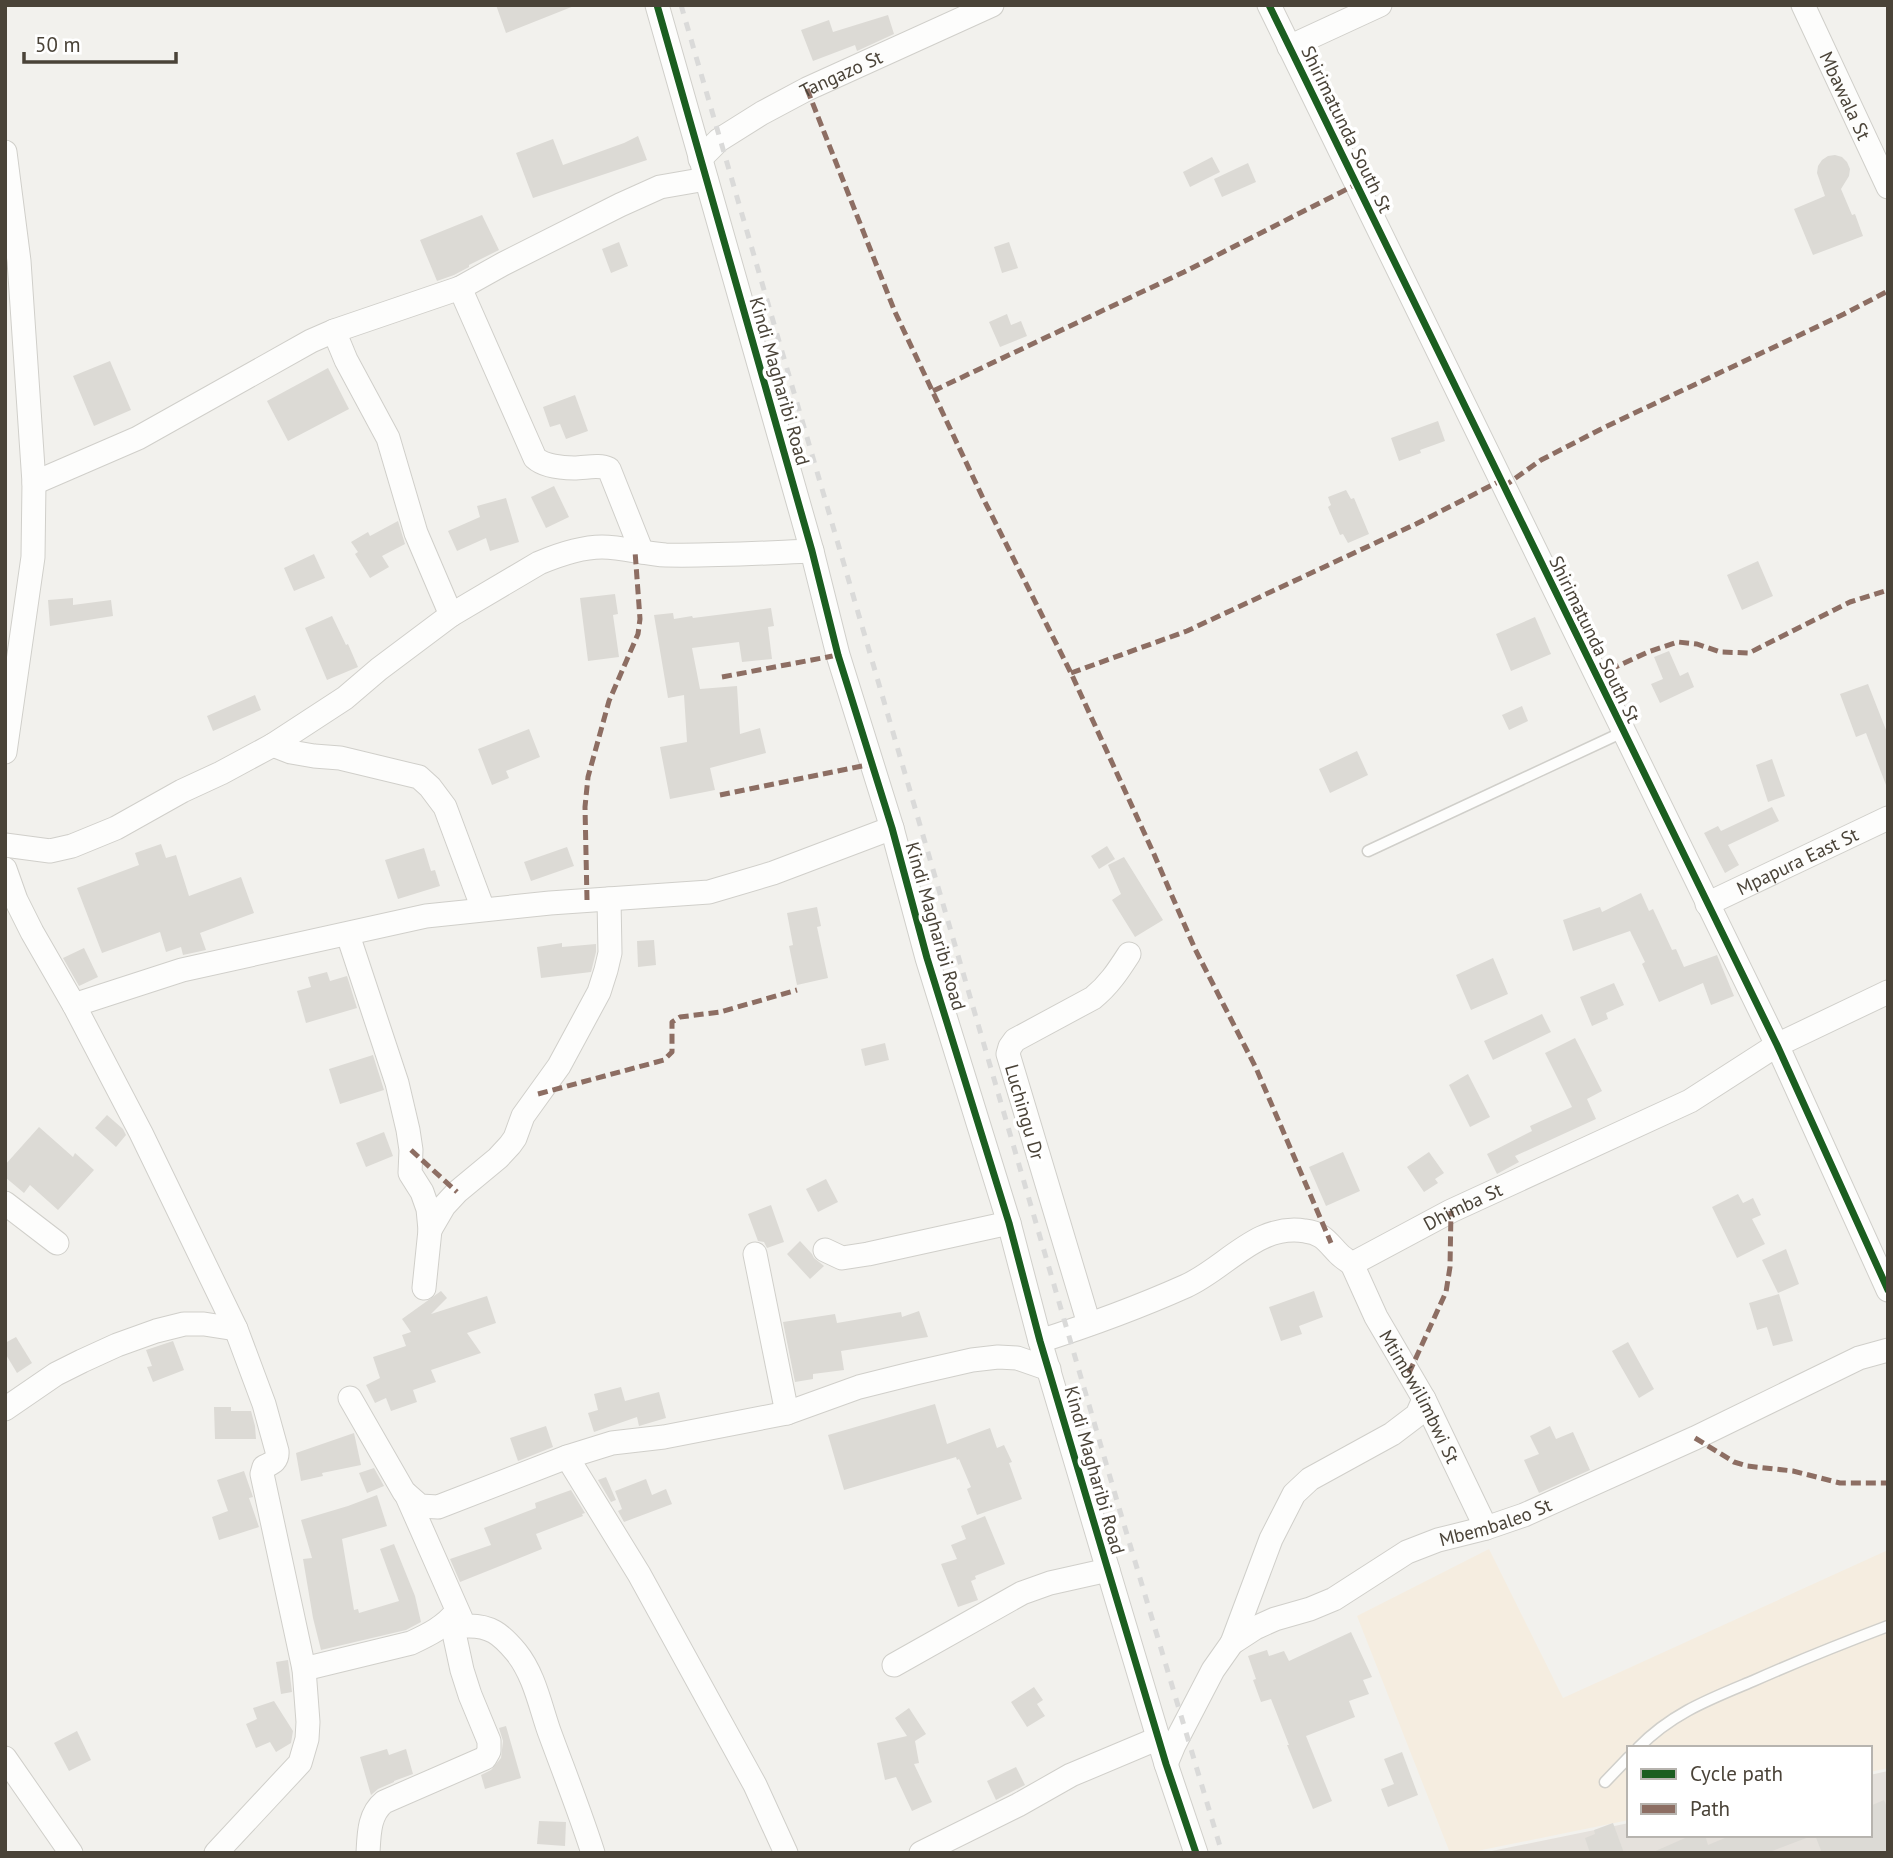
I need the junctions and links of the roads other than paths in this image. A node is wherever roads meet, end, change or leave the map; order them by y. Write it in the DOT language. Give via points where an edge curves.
graph roads {
  1 [pos="657,5"];
  2 [pos="992,5"];
  3 [pos="1269,5"];
  4 [pos="1380,5"];
  5 [pos="1803,5"];
  6 [pos="1289,47"];
  7 [pos="5,152"];
  8 [pos="1881,158"];
  9 [pos="703,169"];
  10 [pos="1888,187"];
  11 [pos="460,288"];
  12 [pos="334,331"];
  13 [pos="34,483"];
  14 [pos="812,551"];
  15 [pos="642,552"];
  16 [pos="451,615"];
  17 [pos="1623,732"];
  18 [pos="273,745"];
  19 [pos="5,752"];
  20 [pos="1888,818"];
  21 [pos="892,828"];
  22 [pos="5,845"];
  23 [pos="1368,851"];
  24 [pos="5,869"];
  25 [pos="609,899"];
  26 [pos="1707,904"];
  27 [pos="483,909"];
  28 [pos="348,934"];
  29 [pos="1129,954"];
  30 [pos="1888,992"];
  31 [pos="74,1005"];
  32 [pos="1777,1045"];
  33 [pos="5,1203"];
  34 [pos="1009,1223"];
  35 [pos="430,1230"];
  36 [pos="57,1243"];
  37 [pos="825,1250"];
  38 [pos="755,1254"];
  39 [pos="1352,1264"];
  40 [pos="424,1288"];
  41 [pos="1888,1290"];
  42 [pos="1088,1324"];
  43 [pos="236,1329"];
  44 [pos="1040,1341"];
  45 [pos="1888,1350"];
  46 [pos="1049,1369"];
  47 [pos="350,1398"];
  48 [pos="1424,1399"];
  49 [pos="5,1409"];
  50 [pos="788,1413"];
  51 [pos="567,1457"];
  52 [pos="406,1494"];
  53 [pos="1486,1528"];
  54 [pos="1108,1570"];
  55 [pos="454,1615"];
  56 [pos="1888,1626"];
  57 [pos="1232,1643"];
  58 [pos="894,1665"];
  59 [pos="304,1669"];
  60 [pos="1159,1738"];
  61 [pos="1640,1746"];
  62 [pos="5,1758"];
  63 [pos="1627,1759"];
  64 [pos="1166,1764"];
  65 [pos="1605,1782"];
  66 [pos="71,1853"];
  67 [pos="216,1853"];
  68 [pos="368,1853"];
  69 [pos="593,1853"];
  70 [pos="786,1853"];
  71 [pos="921,1853"];
  72 [pos="1196,1853"];
  1 -- 9 [label="street, Kindi Magharibi Road"];
  2 -- 9 [label="street, Tangazo St" via="762,113 719,140"];
  3 -- 6 [label="street, Shirimatunda South St"];
  4 -- 6 [label="street"];
  5 -- 8 [label="street, Mbawala St"];
  6 -- 17 [label="street, Shirimatunda South St"];
  7 -- 13 [label="street" via="19,261"];
  8 -- 10 [label="street, Mbawala St"];
  9 -- 11 [label="street" via="620,205"];
  9 -- 14 [label="street, Kindi Magharibi Road"];
  11 -- 12 [label="street"];
  11 -- 15 [label="street" via="534,458 572,468 609,469"];
  12 -- 13 [label="street" via="138,438"];
  12 -- 16 [label="street" via="388,438 416,533"];
  13 -- 19 [label="street" via="33,557"];
  14 -- 15 [label="street" via="731,555"];
  14 -- 21 [label="street, Kindi Magharibi Road" via="838,655"];
  15 -- 16 [label="street" via="602,547 554,556"];
  16 -- 18 [label="street" via="345,698"];
  17 -- 23 [label="lane"];
  17 -- 26 [label="street, Shirimatunda South St"];
  18 -- 22 [label="street" via="89,840 50,850"];
  18 -- 27 [label="street" via="419,777 445,807"];
  20 -- 26 [label="street, Mpapura East St"];
  21 -- 25 [label="street" via="709,892"];
  21 -- 34 [label="street, Kindi Magharibi Road"];
  24 -- 31 [label="street" via="32,932"];
  25 -- 27 [label="street"];
  25 -- 35 [label="street" via="606,970 559,1066 523,1116 510,1145 457,1192"];
  26 -- 32 [label="street, Shirimatunda South St"];
  27 -- 28 [label="street"];
  28 -- 31 [label="street" via="182,970"];
  28 -- 35 [label="street" via="397,1083 411,1150 410,1173 428,1209"];
  29 -- 42 [label="street, Luchingu Dr" via="1103,990 1015,1040 1008,1054"];
  30 -- 32 [label="street, Dhimba St"];
  31 -- 43 [label="street"];
  32 -- 39 [label="street, Dhimba St" via="1690,1101 1451,1211"];
  32 -- 41 [label="street, Shirimatunda South St"];
  33 -- 36 [label="street"];
  34 -- 37 [label="street" via="842,1258"];
  34 -- 44 [label="street, Kindi Magharibi Road"];
  35 -- 40 [label="street"];
  38 -- 50 [label="street"];
  39 -- 42 [label="street" via="1319,1234 1274,1232 1189,1285"];
  39 -- 48 [label="street, Mtimbwilimbwi St" via="1376,1317"];
  42 -- 44 [label="street"];
  43 -- 49 [label="street" via="184,1324 156,1331 82,1360"];
  43 -- 59 [label="street" via="277,1451 278,1457 262,1474"];
  44 -- 46 [label="street, Kindi Magharibi Road"];
  45 -- 53 [label="street, Mbembaleo St" via="1859,1358 1695,1438"];
  46 -- 50 [label="street" via="1017,1358 972,1360 859,1387"];
  46 -- 54 [label="street, Kindi Magharibi Road"];
  47 -- 52 [label="street"];
  48 -- 53 [label="street, Mtimbwilimbwi St"];
  48 -- 57 [label="street" via="1417,1415 1392,1434 1310,1479 1294,1494 1271,1539"];
  50 -- 51 [label="street" via="612,1443"];
  51 -- 52 [label="street" via="438,1507 420,1506"];
  51 -- 70 [label="street" via="639,1574 755,1786"];
  52 -- 55 [label="street"];
  53 -- 57 [label="street, Mbembaleo St" via="1407,1552 1334,1599 1255,1628"];
  54 -- 58 [label="street" via="1022,1593"];
  54 -- 60 [label="street, Kindi Magharibi Road"];
  55 -- 59 [label="street" via="411,1643"];
  55 -- 68 [label="street" via="462,1670 489,1751 485,1758 376,1808"];
  55 -- 69 [label="street" via="466,1626 491,1629 527,1668"];
  56 -- 61 [label="lane" via="1689,1709"];
  57 -- 64 [label="street, Mbembaleo St" via="1213,1670"];
  59 -- 67 [label="street" via="305,1753"];
  60 -- 64 [label="street, Kindi Magharibi Road"];
  60 -- 71 [label="street" via="1071,1775"];
  62 -- 66 [label="street"];
  63 -- 65 [label="lane"];
  64 -- 72 [label="street, Kindi Magharibi Road"];
}
